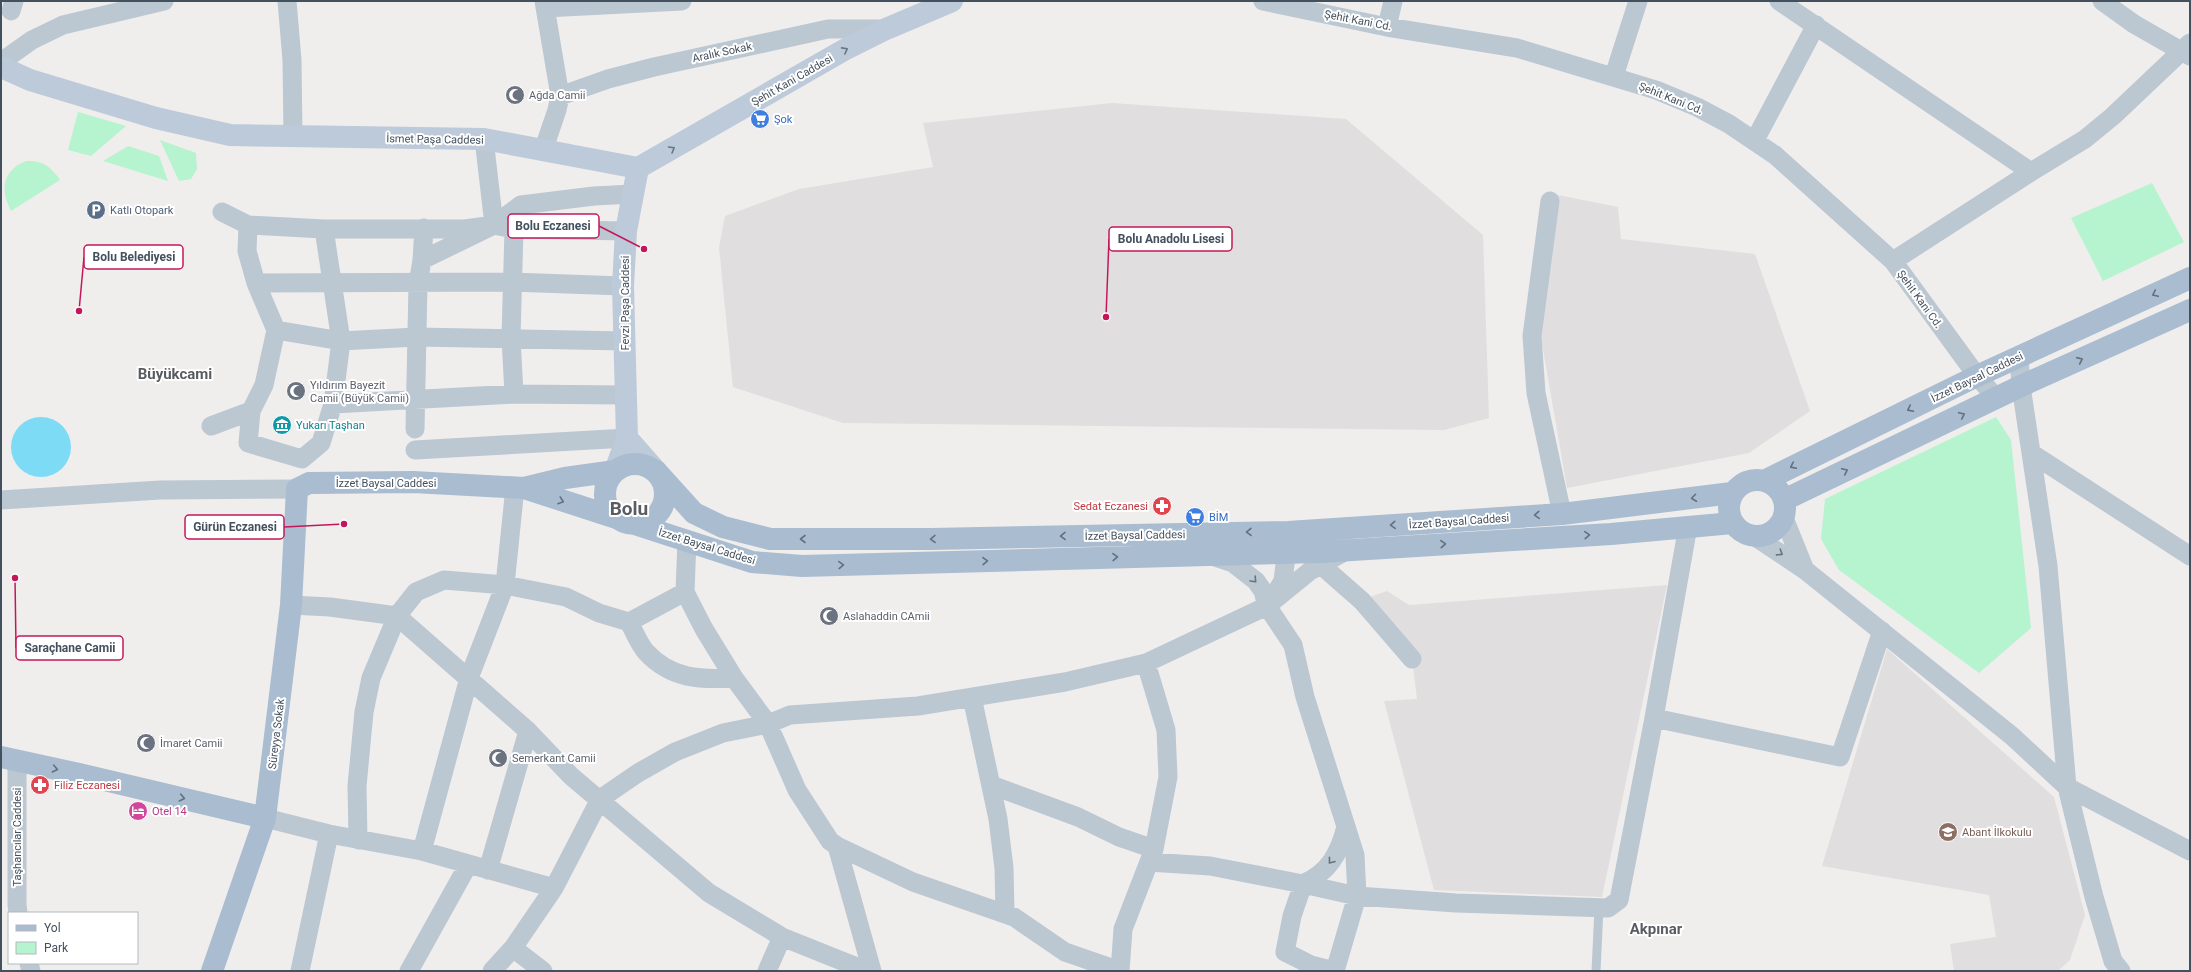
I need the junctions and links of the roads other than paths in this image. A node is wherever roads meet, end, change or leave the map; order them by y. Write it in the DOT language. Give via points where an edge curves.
graph roads {
  1 [pos="164,1"];
  2 [pos="286,1"];
  3 [pos="682,1"];
  4 [pos="952,1"];
  5 [pos="1263,1"];
  6 [pos="1393,1"];
  7 [pos="1638,1"];
  8 [pos="1778,1"];
  9 [pos="2102,1"];
  10 [pos="545,5"];
  11 [pos="1816,25"];
  12 [pos="1387,27"];
  13 [pos="886,29"];
  14 [pos="2187,50"];
  15 [pos="1,62"];
  16 [pos="1,67"];
  17 [pos="1614,76"];
  18 [pos="560,96"];
  19 [pos="293,136"];
  20 [pos="484,140"];
  21 [pos="1755,140"];
  22 [pos="543,151"];
  23 [pos="638,168"];
  24 [pos="2031,172"];
  25 [pos="633,194"];
  26 [pos="1550,201"];
  27 [pos="222,212"];
  28 [pos="248,225"];
  29 [pos="494,225"];
  30 [pos="424,228"];
  31 [pos="324,229"];
  32 [pos="514,229"];
  33 [pos="626,231"];
  34 [pos="422,260"];
  35 [pos="1893,262"];
  36 [pos="2190,278"];
  37 [pos="331,282"];
  38 [pos="511,282"];
  39 [pos="256,283"];
  40 [pos="418,284"];
  41 [pos="623,286"];
  42 [pos="2190,310"];
  43 [pos="276,330"];
  44 [pos="416,337"];
  45 [pos="511,338"];
  46 [pos="340,341"];
  47 [pos="625,341"];
  48 [pos="2019,356"];
  49 [pos="1977,376"];
  50 [pos="2021,386"];
  51 [pos="514,394"];
  52 [pos="624,396"];
  53 [pos="1997,399"];
  54 [pos="415,400"];
  55 [pos="333,404"];
  56 [pos="251,411"];
  57 [pos="211,426"];
  58 [pos="415,429"];
  59 [pos="627,438"];
  60 [pos="415,450"];
  61 [pos="2032,454"];
  62 [pos="615,471"];
  63 [pos="656,471"];
  64 [pos="1766,480"];
  65 [pos="520,488"];
  66 [pos="297,489"];
  67 [pos="1732,492"];
  68 [pos="1,500"];
  69 [pos="1784,509"];
  70 [pos="1562,514"];
  71 [pos="626,522"];
  72 [pos="1733,523"];
  73 [pos="1688,526"];
  74 [pos="1344,528"];
  75 [pos="1754,536"];
  76 [pos="687,540"];
  77 [pos="1288,542"];
  78 [pos="1348,550"];
  79 [pos="2189,553"];
  80 [pos="1208,555"];
  81 [pos="1321,565"];
  82 [pos="1806,570"];
  83 [pos="505,585"];
  84 [pos="685,592"];
  85 [pos="291,605"];
  86 [pos="1267,606"];
  87 [pos="397,616"];
  88 [pos="629,622"];
  89 [pos="1882,631"];
  90 [pos="1412,659"];
  91 [pos="1146,663"];
  92 [pos="470,678"];
  93 [pos="734,678"];
  94 [pos="972,697"];
  95 [pos="1654,718"];
  96 [pos="768,724"];
  97 [pos="528,731"];
  98 [pos="9,759"];
  99 [pos="991,785"];
  100 [pos="2067,787"];
  101 [pos="600,799"];
  102 [pos="265,818"];
  103 [pos="1346,827"];
  104 [pos="329,834"];
  105 [pos="358,840"];
  106 [pos="838,846"];
  107 [pos="422,851"];
  108 [pos="2190,851"];
  109 [pos="1152,856"];
  110 [pos="468,865"];
  111 [pos="488,870"];
  112 [pos="1303,884"];
  113 [pos="554,888"];
  114 [pos="1357,896"];
  115 [pos="1599,908"];
  116 [pos="18,912"];
  117 [pos="1005,914"];
  118 [pos="782,937"];
  119 [pos="513,948"];
  120 [pos="2111,968"];
  121 [pos="212,971"];
  122 [pos="300,971"];
  123 [pos="409,971"];
  124 [pos="492,971"];
  125 [pos="543,971"];
  126 [pos="767,971"];
  127 [pos="867,971"];
  128 [pos="872,971"];
  129 [pos="1120,971"];
  130 [pos="1334,971"];
  131 [pos="1596,971"];
  1 -- 15 [label="street" via="63,25 32,40"];
  2 -- 19 [label="street" via="292,60"];
  3 -- 10 [label="street"];
  4 -- 13 [label="main road, Şehit Kani Caddesi"];
  5 -- 12 [label="street, Şehit Kani Cd."];
  6 -- 12 [label="street"];
  7 -- 17 [label="street"];
  8 -- 11 [label="street"];
  9 -- 14 [label="street" via="2134,24"];
  10 -- 18 [label="street"];
  11 -- 21 [label="street"];
  11 -- 24 [label="street" via="1954,122"];
  12 -- 17 [label="street, Şehit Kani Cd." via="1516,48"];
  13 -- 18 [label="street, Aralık Sokak" via="828,29 654,67"];
  23 -- 13 [label="main road, Şehit Kani Caddesi, one-way" via="844,50"];
  14 -- 24 [label="street" via="2085,139"];
  16 -- 19 [label="main road, İsmet Paşa Caddesi" via="30,80 156,118 230,135"];
  17 -- 21 [label="street, Şehit Kani Cd." via="1697,107"];
  18 -- 22 [label="street"];
  19 -- 20 [label="main road, İsmet Paşa Caddesi"];
  20 -- 22 [label="main road, İsmet Paşa Caddesi"];
  20 -- 29 [label="street"];
  21 -- 35 [label="street, Şehit Kani Cd." via="1775,154"];
  22 -- 23 [label="main road, İsmet Paşa Caddesi"];
  23 -- 25 [label="main road, Fevzi Paşa Caddesi"];
  24 -- 35 [label="street"];
  25 -- 29 [label="street" via="521,205"];
  25 -- 33 [label="main road, Fevzi Paşa Caddesi"];
  26 -- 70 [label="street" via="1532,336 1536,393"];
  27 -- 28 [label="street"];
  28 -- 31 [label="street"];
  28 -- 39 [label="street" via="247,251"];
  29 -- 30 [label="street" via="464,229"];
  29 -- 32 [label="street"];
  29 -- 34 [label="street"];
  30 -- 31 [label="street"];
  30 -- 34 [label="street"];
  31 -- 37 [label="street"];
  32 -- 33 [label="street"];
  32 -- 38 [label="street"];
  33 -- 41 [label="main road, Fevzi Paşa Caddesi"];
  34 -- 40 [label="street"];
  35 -- 49 [label="street, Şehit Kani Cd."];
  36 -- 48 [label="main road, İzzet Baysal Caddesi, one-way"];
  37 -- 39 [label="street"];
  37 -- 40 [label="street"];
  37 -- 46 [label="street"];
  38 -- 40 [label="street"];
  38 -- 41 [label="street"];
  38 -- 45 [label="street"];
  39 -- 43 [label="street"];
  40 -- 44 [label="street"];
  41 -- 47 [label="main road, Fevzi Paşa Caddesi"];
  50 -- 42 [label="main road, one-way"];
  43 -- 46 [label="street"];
  43 -- 56 [label="street" via="264,385"];
  44 -- 45 [label="street"];
  44 -- 46 [label="street"];
  44 -- 54 [label="street"];
  45 -- 47 [label="street"];
  45 -- 51 [label="street"];
  46 -- 55 [label="street"];
  47 -- 52 [label="main road, Fevzi Paşa Caddesi"];
  48 -- 49 [label="main road, İzzet Baysal Caddesi"];
  48 -- 50 [label="street"];
  49 -- 53 [label="street, Şehit Kani Cd."];
  49 -- 64 [label="main road, İzzet Baysal Caddesi, one-way"];
  50 -- 53 [label="main road"];
  50 -- 61 [label="street"];
  51 -- 52 [label="street"];
  51 -- 54 [label="street"];
  52 -- 59 [label="main road, Fevzi Paşa Caddesi"];
  69 -- 53 [label="main road, one-way"];
  54 -- 55 [label="street"];
  54 -- 58 [label="street"];
  55 -- 56 [label="street" via="321,443 302,459 248,443"];
  56 -- 57 [label="street"];
  59 -- 60 [label="street"];
  59 -- 62 [label="main road"];
  59 -- 63 [label="main road"];
  61 -- 79 [label="street"];
  61 -- 100 [label="street" via="2048,566"];
  62 -- 63 [label="main road" via="622,466 635,464 648,466"];
  62 -- 65 [label="main road, İzzet Baysal Caddesi"];
  62 -- 71 [label="main road" via="606,486 607,504 618,518"];
  63 -- 71 [label="main road" via="665,488 662,508 647,522"];
  77 -- 63 [label="main road, İzzet Baysal Caddesi, one-way" via="770,539 722,527 694,513"];
  64 -- 67 [label="main road" via="1747,481"];
  64 -- 69 [label="main road" via="1780,491"];
  65 -- 66 [label="main road, İzzet Baysal Caddesi" via="413,482 309,483"];
  65 -- 71 [label="main road, İzzet Baysal Caddesi, one-way"];
  65 -- 83 [label="street"];
  66 -- 68 [label="street" via="160,490"];
  66 -- 85 [label="main road, Süreyya Sokak"];
  67 -- 70 [label="main road, İzzet Baysal Caddesi, one-way"];
  67 -- 72 [label="main road" via="1728,508"];
  69 -- 75 [label="main road" via="1779,526 1763,536"];
  69 -- 82 [label="street"];
  70 -- 74 [label="main road, İzzet Baysal Caddesi, one-way"];
  71 -- 76 [label="main road, İzzet Baysal Caddesi"];
  72 -- 73 [label="main road, İzzet Baysal Caddesi"];
  72 -- 75 [label="main road" via="1738,530"];
  78 -- 73 [label="main road, İzzet Baysal Caddesi, one-way" via="1611,534"];
  73 -- 95 [label="street"];
  74 -- 77 [label="main road, İzzet Baysal Caddesi"];
  74 -- 78 [label="street" via="1351,544"];
  75 -- 82 [label="street, one-way"];
  76 -- 80 [label="main road, İzzet Baysal Caddesi, one-way" via="752,562 802,566"];
  76 -- 84 [label="street"];
  77 -- 78 [label="main road, İzzet Baysal Caddesi"];
  77 -- 80 [label="main road, İzzet Baysal Caddesi"];
  77 -- 86 [label="street" via="1283,580"];
  78 -- 81 [label="street"];
  80 -- 86 [label="street, one-way" via="1233,563 1256,581 1263,591"];
  81 -- 86 [label="street"];
  81 -- 90 [label="street" via="1362,601"];
  82 -- 89 [label="street"];
  83 -- 87 [label="street" via="444,580 416,592"];
  83 -- 88 [label="street" via="566,597 599,613"];
  83 -- 92 [label="street"];
  84 -- 88 [label="street"];
  84 -- 93 [label="street"];
  85 -- 87 [label="street" via="330,607"];
  85 -- 102 [label="main road, Süreyya Sokak"];
  86 -- 91 [label="street"];
  86 -- 103 [label="street" via="1293,645 1305,697"];
  87 -- 92 [label="street"];
  87 -- 105 [label="street" via="371,678 364,712 357,786"];
  88 -- 93 [label="street" via="646,651 675,674 711,680"];
  89 -- 95 [label="street" via="1840,757"];
  89 -- 100 [label="street" via="2012,736"];
  91 -- 94 [label="street" via="1065,682"];
  91 -- 109 [label="street" via="1166,730 1168,777"];
  92 -- 97 [label="street"];
  92 -- 107 [label="street"];
  93 -- 96 [label="street"];
  94 -- 96 [label="street" via="918,706 790,715"];
  94 -- 99 [label="street"];
  95 -- 115 [label="street" via="1619,900 1608,908"];
  96 -- 101 [label="street" via="723,733 675,752"];
  96 -- 106 [label="street" via="797,790 830,841"];
  97 -- 101 [label="street" via="571,776"];
  97 -- 111 [label="street"];
  98 -- 102 [label="main road, one-way"];
  98 -- 116 [label="street, Taşhancılar Caddesi"];
  99 -- 109 [label="street" via="1078,817"];
  99 -- 117 [label="street" via="1004,868"];
  100 -- 108 [label="street"];
  100 -- 120 [label="street"];
  101 -- 113 [label="street"];
  101 -- 118 [label="street" via="709,893"];
  102 -- 104 [label="street"];
  102 -- 121 [label="main road, Süreyya Sokak"];
  103 -- 112 [label="street, one-way" via="1340,850 1332,861 1317,878"];
  103 -- 114 [label="street" via="1355,855"];
  104 -- 105 [label="street"];
  104 -- 122 [label="street"];
  105 -- 107 [label="street"];
  106 -- 117 [label="street" via="913,882"];
  106 -- 128 [label="street"];
  107 -- 110 [label="street"];
  109 -- 112 [label="street"];
  109 -- 129 [label="street" via="1123,929"];
  110 -- 111 [label="street"];
  110 -- 123 [label="street"];
  111 -- 113 [label="street"];
  112 -- 114 [label="street"];
  112 -- 130 [label="street" via="1292,916 1285,952 1311,965"];
  113 -- 119 [label="street"];
  114 -- 115 [label="street" via="1456,903"];
  114 -- 130 [label="street"];
  115 -- 131 [label="lane"];
  117 -- 129 [label="street" via="1014,917 1065,952"];
  118 -- 126 [label="street"];
  118 -- 127 [label="street"];
  119 -- 124 [label="street"];
  119 -- 125 [label="street"];
}
